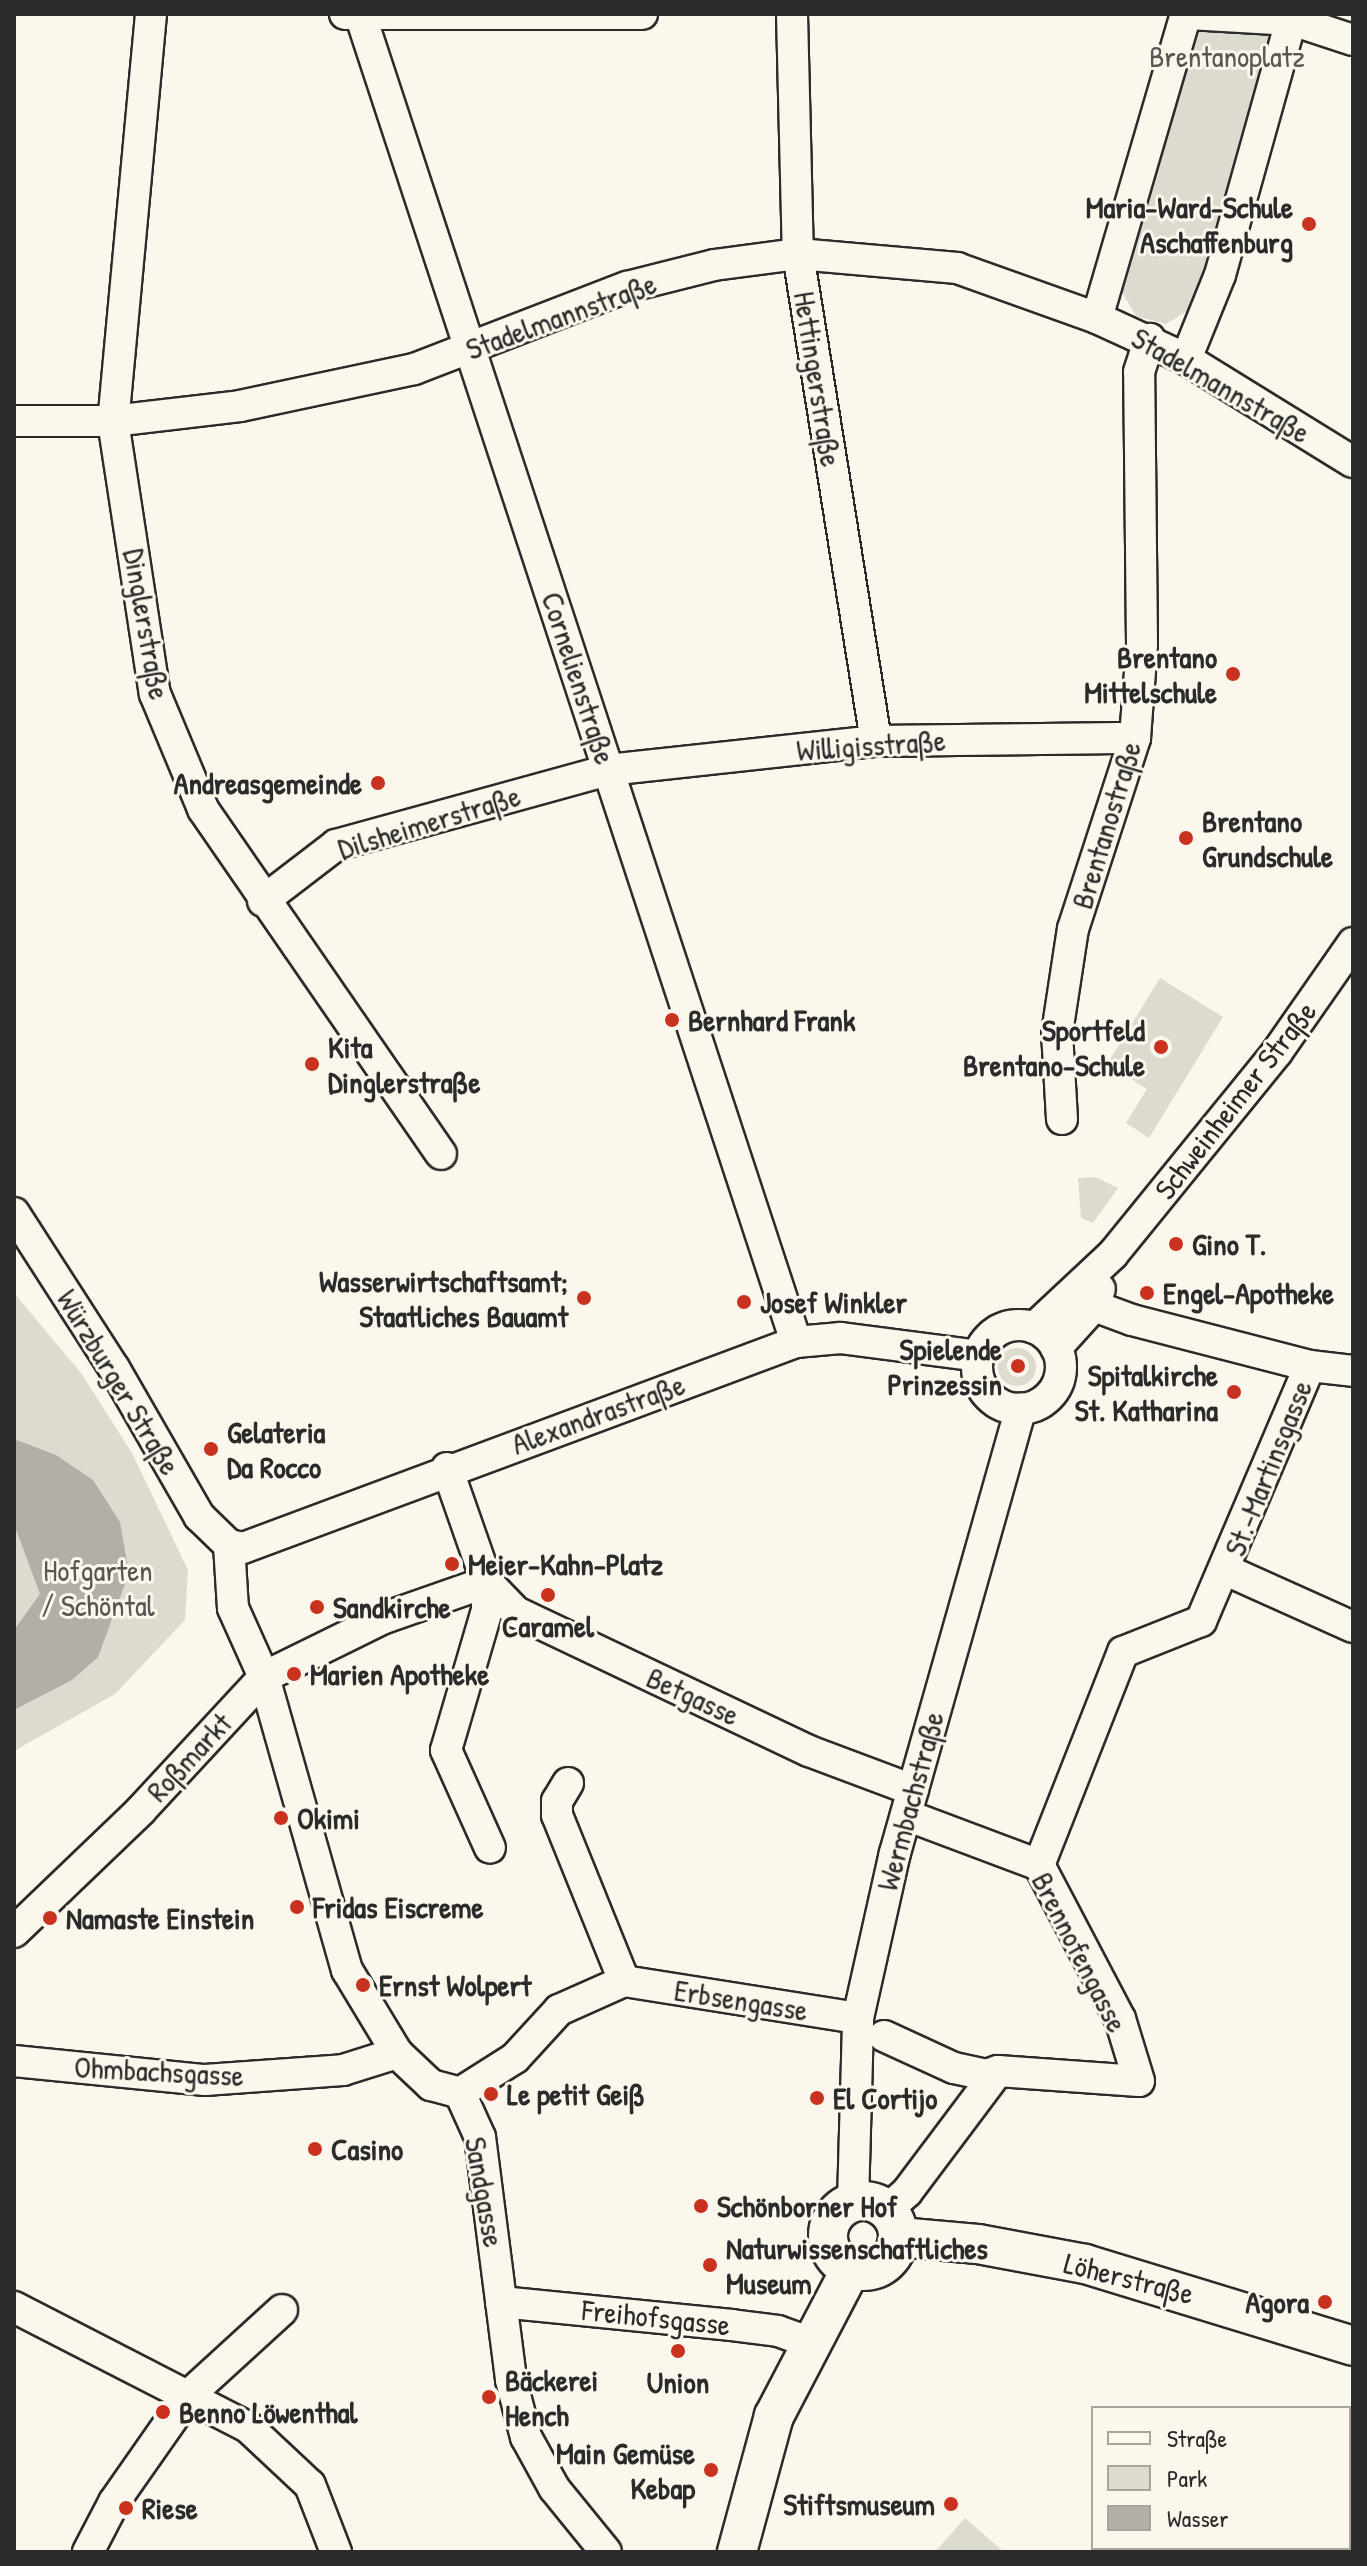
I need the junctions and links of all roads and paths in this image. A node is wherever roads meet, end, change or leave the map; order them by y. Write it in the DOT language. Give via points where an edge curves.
graph roads {
  1 [pos="151,14"];
  2 [pos="642,14"];
  3 [pos="792,14"];
  4 [pos="1187,14"];
  5 [pos="355,15"];
  6 [pos="1292,17"];
  7 [pos="1353,40"];
  8 [pos="798,254"];
  9 [pos="1097,318"];
  10 [pos="1150,339"];
  11 [pos="473,350"];
  12 [pos="1186,359"];
  13 [pos="14,421"];
  14 [pos="113,421"];
  15 [pos="1353,462"];
  16 [pos="1135,738"];
  17 [pos="876,741"];
  18 [pos="608,770"];
  19 [pos="263,901"];
  20 [pos="1353,943"];
  21 [pos="1062,1119"];
  22 [pos="441,1154"];
  23 [pos="14,1213"];
  24 [pos="1084,1299"];
  25 [pos="1034,1328"];
  26 [pos="796,1342"];
  27 [pos="1056,1348"];
  28 [pos="979,1356"];
  29 [pos="1310,1366"];
  30 [pos="1353,1371"];
  31 [pos="1021,1409"];
  32 [pos="447,1468"];
  33 [pos="229,1545"];
  34 [pos="1226,1570"];
  35 [pos="487,1582"];
  36 [pos="1353,1627"];
  37 [pos="264,1677"];
  38 [pos="568,1783"];
  39 [pos="909,1802"];
  40 [pos="490,1848"];
  41 [pos="1039,1865"];
  42 [pos="14,1932"];
  43 [pos="624,1981"];
  44 [pos="858,2018"];
  45 [pos="884,2036"];
  46 [pos="397,2053"];
  47 [pos="14,2061"];
  48 [pos="998,2071"];
  49 [pos="460,2093"];
  50 [pos="880,2216"];
  51 [pos="851,2269"];
  52 [pos="501,2302"];
  53 [pos="14,2307"];
  54 [pos="282,2310"];
  55 [pos="808,2342"];
  56 [pos="1353,2346"];
  57 [pos="189,2395"];
  58 [pos="88,2552"];
  59 [pos="336,2552"];
  60 [pos="606,2552"];
  61 [pos="737,2552"];
  1 -- 14 [label="street, Dinglerstraße"];
  2 -- 5 [label="street"];
  3 -- 8 [label="street, Hettingerstraße"];
  4 -- 6 [label="street"];
  4 -- 9 [label="street"];
  5 -- 11 [label="street, Cornelienstraße"];
  6 -- 7 [label="street"];
  6 -- 12 [label="street" via="1220,275"];
  8 -- 9 [label="street, Stadelmannstraße" via="957,268"];
  8 -- 11 [label="street, Stadelmannstraße" via="714,265 627,287"];
  8 -- 17 [label="street, Hettingerstraße"];
  9 -- 10 [label="street, Stadelmannstraße"];
  10 -- 12 [label="street, Stadelmannstraße"];
  10 -- 16 [label="street, Brentanostraße" via="1139,372 1142,644"];
  11 -- 14 [label="street, Stadelmannstraße" via="414,369 240,406"];
  11 -- 18 [label="street, Cornelienstraße"];
  12 -- 15 [label="street, Stadelmannstraße"];
  13 -- 14 [label="street, Stadelmannstraße"];
  14 -- 19 [label="street, Dinglerstraße" via="155,694 203,809"];
  16 -- 17 [label="street, Willigisstraße"];
  16 -- 21 [label="street, Brentanostraße" via="1073,929 1057,1033"];
  17 -- 18 [label="street, Willigisstraße"];
  18 -- 19 [label="street, Dilsheimerstraße" via="336,845"];
  18 -- 26 [label="street, Cornelienstraße"];
  19 -- 22 [label="street, Dinglerstraße"];
  20 -- 24 [label="street, Schweinheimer Straße" via="1277,1052 1113,1254"];
  23 -- 33 [label="street, Würzburger Straße" via="114,1368 199,1516"];
  24 -- 25 [label="street, Schweinheimer Straße"];
  24 -- 27 [label="street, Schweinheimer Straße"];
  24 -- 29 [label="street"];
  25 -- 27 [label="street"];
  25 -- 28 [label="street" via="1000,1330"];
  26 -- 28 [label="street, Alexandrastraße" via="841,1338"];
  26 -- 32 [label="street, Alexandrastraße"];
  27 -- 31 [label="street" via="1058,1383 1048,1397"];
  28 -- 31 [label="street" via="977,1370 989,1397"];
  29 -- 30 [label="street"];
  29 -- 34 [label="street, St.-Martinsgasse"];
  31 -- 39 [label="street, Wermbachstraße"];
  32 -- 33 [label="street, Alexandrastraße" via="259,1546"];
  32 -- 35 [label="street"];
  33 -- 37 [label="street" via="233,1608"];
  34 -- 36 [label="street, St.-Martinsgasse"];
  34 -- 41 [label="street, St.-Martinsgasse" via="1201,1621 1123,1652"];
  35 -- 37 [label="street" via="366,1626"];
  35 -- 39 [label="street, Betgasse" via="516,1612"];
  35 -- 40 [label="street" via="487,1610 446,1750"];
  37 -- 42 [label="street, Roßmarkt" via="141,1810"];
  37 -- 46 [label="street" via="347,1970"];
  38 -- 43 [label="street" via="557,1801 557,1815"];
  39 -- 41 [label="street, Brennofengasse"];
  39 -- 44 [label="street, Wermbachstraße"];
  41 -- 48 [label="street, Brennofengasse" via="1120,2019 1139,2081"];
  43 -- 44 [label="street, Erbsengasse"];
  43 -- 49 [label="street" via="559,2010 515,2058"];
  44 -- 50 [label="street, Wermbachstraße"];
  45 -- 48 [label="street" via="954,2068 986,2075"];
  46 -- 47 [label="street, Ohmbachsgasse" via="343,2070 205,2080"];
  46 -- 49 [label="street" via="431,2085"];
  48 -- 50 [label="street" via="907,2192"];
  49 -- 52 [label="street, Sandgasse" via="480,2137"];
  50 -- 51 [label="main road" via="886,2263"];
  50 -- 51 [label="main road" via="841,2209 828,2234 830,2248"];
  50 -- 56 [label="main road, Löherstraße" via="978,2244 1085,2264"];
  51 -- 55 [label="main road"];
  52 -- 55 [label="street, Freihofsgasse" via="732,2325 778,2331"];
  52 -- 60 [label="street, Sandgasse" via="511,2380 526,2437 554,2488"];
  53 -- 57 [label="street"];
  54 -- 57 [label="street"];
  55 -- 61 [label="main road" via="774,2416"];
  57 -- 58 [label="street" via="114,2502"];
  57 -- 59 [label="street" via="249,2428 289,2461 310,2485"];
}
